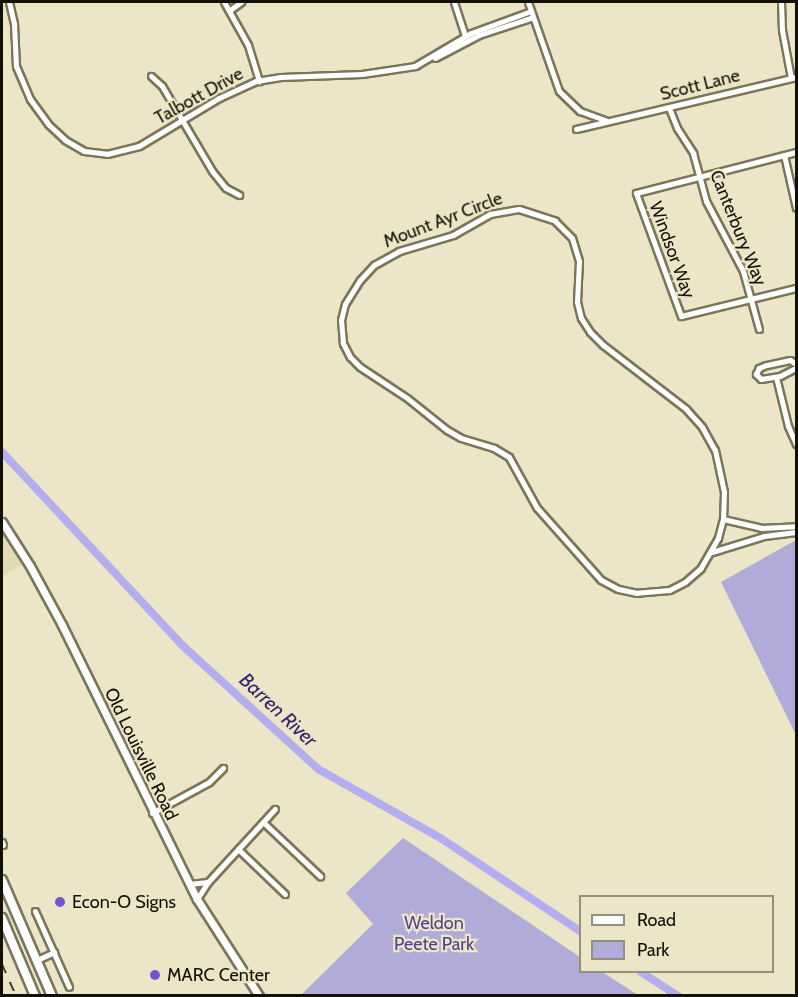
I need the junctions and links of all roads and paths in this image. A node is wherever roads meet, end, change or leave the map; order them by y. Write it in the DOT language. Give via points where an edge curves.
graph roads {
  1 [pos="9,2"];
  2 [pos="224,2"];
  3 [pos="241,2"];
  4 [pos="454,2"];
  5 [pos="528,2"];
  6 [pos="781,2"];
  7 [pos="230,10"];
  8 [pos="532,14"];
  9 [pos="465,36"];
  10 [pos="428,61"];
  11 [pos="151,76"];
  12 [pos="794,77"];
  13 [pos="259,81"];
  14 [pos="669,108"];
  15 [pos="183,120"];
  16 [pos="610,120"];
  17 [pos="576,129"];
  18 [pos="796,152"];
  19 [pos="784,155"];
  20 [pos="700,177"];
  21 [pos="239,195"];
  22 [pos="796,208"];
  23 [pos="796,288"];
  24 [pos="751,300"];
  25 [pos="759,329"];
  26 [pos="796,366"];
  27 [pos="776,377"];
  28 [pos="796,444"];
  29 [pos="723,519"];
  30 [pos="2,522"];
  31 [pos="796,526"];
  32 [pos="796,532"];
  33 [pos="712,552"];
  34 [pos="224,768"];
  35 [pos="275,808"];
  36 [pos="152,813"];
  37 [pos="263,822"];
  38 [pos="238,849"];
  39 [pos="320,876"];
  40 [pos="2,880"];
  41 [pos="208,882"];
  42 [pos="189,884"];
  43 [pos="285,894"];
  44 [pos="197,899"];
  45 [pos="35,911"];
  46 [pos="2,918"];
  47 [pos="54,952"];
  48 [pos="37,960"];
  49 [pos="23,967"];
  50 [pos="69,987"];
  51 [pos="35,996"];
  52 [pos="52,996"];
  53 [pos="259,996"];
  1 -- 15 [label="street, Talbott Drive" via="16,66 23,86 48,124 71,144 99,154 123,152"];
  2 -- 7 [label="street"];
  3 -- 7 [label="street"];
  4 -- 9 [label="street"];
  5 -- 8 [label="street, Scott Lane"];
  6 -- 12 [label="street" via="782,30"];
  7 -- 13 [label="street" via="248,45"];
  8 -- 9 [label="street, Talbott Drive"];
  8 -- 10 [label="street"];
  8 -- 16 [label="street, Scott Lane" via="562,96 585,114"];
  9 -- 10 [label="street, Talbott Drive"];
  10 -- 13 [label="street, Talbott Drive" via="383,72"];
  11 -- 15 [label="street" via="162,86"];
  12 -- 14 [label="street, Scott Lane"];
  13 -- 15 [label="street, Talbott Drive" via="227,94"];
  14 -- 16 [label="street, Scott Lane"];
  14 -- 20 [label="street, Canterbury Way" via="693,153"];
  15 -- 21 [label="street" via="212,171 226,188"];
  16 -- 17 [label="street, Scott Lane"];
  18 -- 19 [label="street"];
  19 -- 20 [label="street"];
  19 -- 22 [label="street"];
  20 -- 24 [label="street, Canterbury Way" via="706,201 743,271"];
  20 -- 24 [label="street, Windsor Way" via="636,194 681,316"];
  23 -- 24 [label="street"];
  24 -- 25 [label="street, Canterbury Way"];
  26 -- 27 [label="street" via="792,373"];
  26 -- 27 [label="street" via="793,360 785,360 757,371 761,379"];
  27 -- 28 [label="street"];
  29 -- 31 [label="street" via="760,528"];
  29 -- 33 [label="street, Mount Ayr Circle"];
  29 -- 33 [label="street, Mount Ayr Circle" via="722,473 709,438 686,409 603,345 585,325 577,303 576,246 555,221 519,208 497,211 453,235 381,260 349,296 340,328 346,350 355,362 454,434 508,457 537,508 601,580 630,592 664,591 691,578"];
  30 -- 36 [label="street, Old Louisville Road" via="57,615"];
  32 -- 33 [label="street" via="765,536"];
  34 -- 36 [label="street" via="209,782"];
  35 -- 37 [label="street"];
  36 -- 42 [label="street, Old Louisville Road"];
  37 -- 38 [label="street"];
  37 -- 39 [label="street"];
  38 -- 41 [label="street"];
  38 -- 43 [label="street"];
  40 -- 48 [label="main road"];
  41 -- 42 [label="street"];
  41 -- 44 [label="street"];
  42 -- 44 [label="street, Old Louisville Road"];
  44 -- 53 [label="street, Old Louisville Road"];
  45 -- 47 [label="street"];
  46 -- 49 [label="main road"];
  47 -- 48 [label="street"];
  47 -- 50 [label="street"];
  48 -- 49 [label="main road"];
  48 -- 52 [label="main road"];
  49 -- 51 [label="main road"];
}
